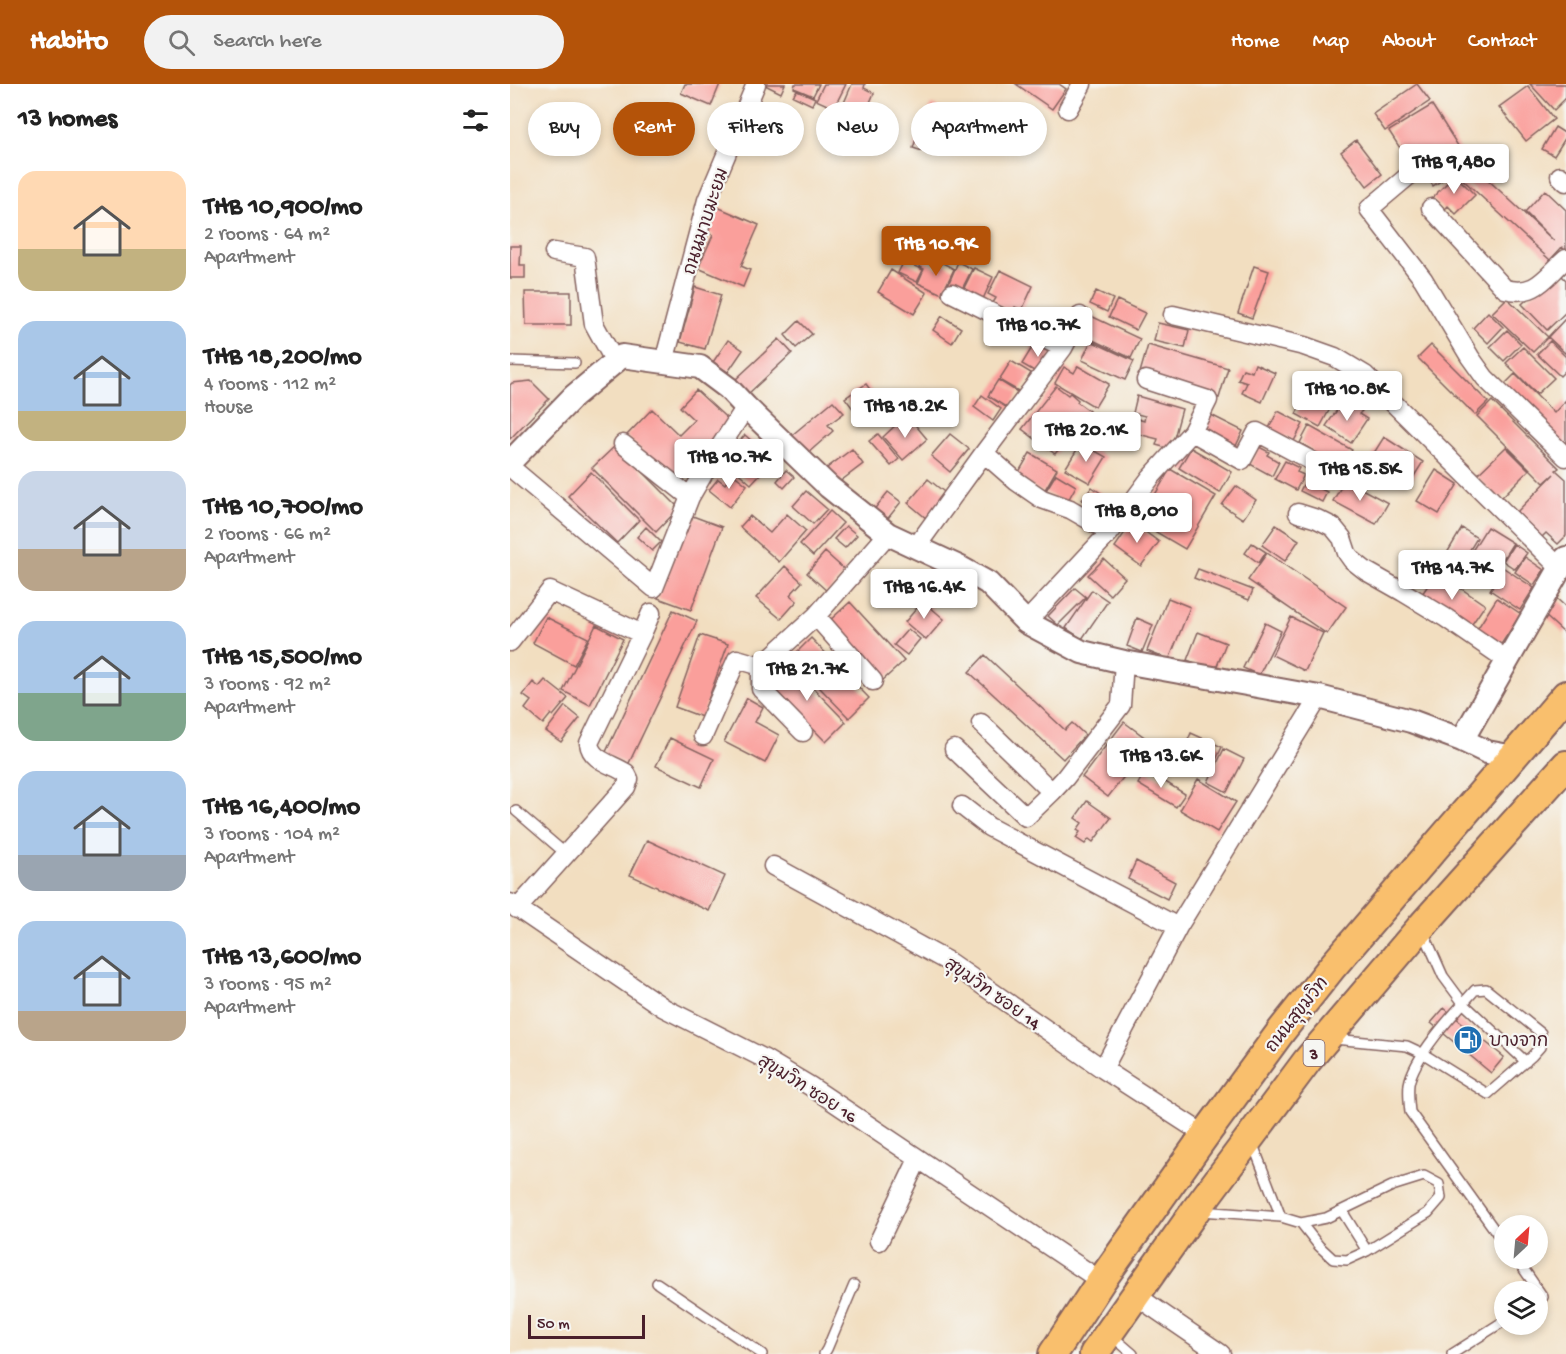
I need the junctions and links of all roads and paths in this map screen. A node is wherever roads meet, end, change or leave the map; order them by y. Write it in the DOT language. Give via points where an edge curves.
graph roads {
  1 [pos="756,84"];
  2 [pos="1082,84"];
  3 [pos="1068,109"];
  4 [pos="1413,172"];
  5 [pos="1431,208"];
  6 [pos="554,252"];
  7 [pos="1566,259"];
  8 [pos="952,293"];
  9 [pos="1173,315"];
  10 [pos="1080,316"];
  11 [pos="1063,348"];
  12 [pos="615,362"];
  13 [pos="664,362"];
  14 [pos="512,363"];
  15 [pos="574,363"];
  16 [pos="1146,380"];
  17 [pos="746,407"];
  18 [pos="1192,432"];
  19 [pos="623,444"];
  20 [pos="984,453"];
  21 [pos="1566,457"];
  22 [pos="510,462"];
  23 [pos="510,467"];
  24 [pos="1325,468"];
  25 [pos="690,497"];
  26 [pos="1298,513"];
  27 [pos="1110,532"];
  28 [pos="888,534"];
  29 [pos="916,547"];
  30 [pos="1563,563"];
  31 [pos="651,613"];
  32 [pos="816,616"];
  33 [pos="1026,622"];
  34 [pos="642,634"];
  35 [pos="510,642"];
  36 [pos="1507,660"];
  37 [pos="1124,662"];
  38 [pos="761,666"];
  39 [pos="873,681"];
  40 [pos="1566,695"];
  41 [pos="1319,697"];
  42 [pos="981,723"];
  43 [pos="803,732"];
  44 [pos="703,736"];
  45 [pos="1462,740"];
  46 [pos="954,749"];
  47 [pos="1514,757"];
  48 [pos="1564,772"];
  49 [pos="1052,792"];
  50 [pos="962,807"];
  51 [pos="516,811"];
  52 [pos="566,854"];
  53 [pos="773,866"];
  54 [pos="513,906"];
  55 [pos="1178,927"];
  56 [pos="1421,927"];
  57 [pos="1463,1003"];
  58 [pos="1326,1038"];
  59 [pos="1422,1053"];
  60 [pos="1526,1062"];
  61 [pos="1103,1069"];
  62 [pos="1205,1135"];
  63 [pos="1250,1137"];
  64 [pos="918,1159"];
  65 [pos="1342,1210"];
  66 [pos="1196,1211"];
  67 [pos="1281,1217"];
  68 [pos="1301,1223"];
  69 [pos="1494,1229"];
  70 [pos="879,1241"];
  71 [pos="1367,1251"];
  72 [pos="1101,1281"];
  73 [pos="657,1283"];
  74 [pos="854,1285"];
  75 [pos="1135,1294"];
  76 [pos="1494,1327"];
  77 [pos="1102,1344"];
  78 [pos="828,1352"];
  79 [pos="762,1354"];
  80 [pos="1053,1354"];
  81 [pos="1133,1354"];
  82 [pos="1221,1354"];
  83 [pos="1452,1354"];
  1 -- 13 [label="street, ถนนมาบมะยม" via="707,200"];
  2 -- 3 [label="street"];
  4 -- 21 [label="street" via="1369,209 1423,279 1485,378"];
  5 -- 7 [label="street" via="1505,288 1527,291"];
  6 -- 12 [label="street" via="585,257 594,324"];
  8 -- 11 [label="street"];
  9 -- 30 [label="street" via="1304,346 1335,357 1365,375"];
  10 -- 11 [label="street"];
  11 -- 20 [label="street"];
  12 -- 13 [label="street" via="622,356"];
  12 -- 22 [label="street" via="574,396"];
  13 -- 17 [label="street" via="700,367"];
  14 -- 15 [label="lane"];
  16 -- 18 [label="street" via="1208,400"];
  17 -- 25 [label="street"];
  17 -- 28 [label="street" via="829,487"];
  18 -- 24 [label="street" via="1242,460 1257,432"];
  18 -- 27 [label="street" via="1150,477"];
  19 -- 25 [label="street"];
  20 -- 27 [label="street" via="1042,499 1070,508"];
  20 -- 29 [label="street"];
  23 -- 25 [label="street" via="654,588"];
  26 -- 36 [label="street" via="1333,527 1352,560 1366,572 1446,618"];
  27 -- 33 [label="street"];
  28 -- 29 [label="street"];
  28 -- 32 [label="street"];
  29 -- 33 [label="street" via="988,583"];
  30 -- 36 [label="street"];
  31 -- 34 [label="street"];
  32 -- 38 [label="street"];
  32 -- 39 [label="street"];
  33 -- 37 [label="street" via="1082,652"];
  34 -- 35 [label="street" via="550,591"];
  34 -- 52 [label="street" via="589,743 596,757 626,773 629,779"];
  36 -- 45 [label="street"];
  37 -- 41 [label="street"];
  37 -- 49 [label="street" via="1121,705"];
  38 -- 43 [label="street" via="761,689"];
  38 -- 44 [label="street" via="737,658"];
  40 -- 47 [label="main road, ถนนสุขุมวิท / 3"];
  41 -- 45 [label="street" via="1411,721"];
  41 -- 55 [label="street"];
  42 -- 49 [label="street"];
  45 -- 47 [label="street" via="1487,752"];
  46 -- 49 [label="street" via="1026,817"];
  47 -- 48 [label="main road"];
  47 -- 62 [label="main road, ถนนสุขุมวิท / 3" via="1332,967"];
  48 -- 56 [label="main road, ถนนสุขุมวิท / 3"];
  50 -- 55 [label="street" via="989,827"];
  51 -- 52 [label="lane"];
  52 -- 54 [label="street"];
  53 -- 61 [label="street, สุขุมวิท ซอย 14" via="949,962"];
  54 -- 64 [label="street, สุขุมวิท ซอย 16" via="664,1008 801,1080"];
  55 -- 61 [label="street"];
  56 -- 57 [label="lane" via="1443,976"];
  56 -- 58 [label="main road, ถนนสุขุมวิท / 3"];
  57 -- 59 [label="lane"];
  57 -- 60 [label="lane"];
  57 -- 60 [label="lane" via="1475,990 1486,989 1541,1033 1540,1047"];
  58 -- 59 [label="lane" via="1407,1046"];
  58 -- 63 [label="main road, ถนนสุขุมวิท / 3"];
  59 -- 60 [label="lane" via="1488,1094"];
  59 -- 69 [label="lane" via="1410,1082 1410,1112"];
  61 -- 62 [label="street, สุขุมวิท ซอย 14"];
  62 -- 72 [label="main road, ถนนสุขุมวิท / 3"];
  63 -- 66 [label="main road, ถนนสุขุมวิท / 3"];
  63 -- 67 [label="lane"];
  64 -- 70 [label="street"];
  64 -- 72 [label="street, สุขุมวิท ซอย 16"];
  65 -- 68 [label="lane"];
  65 -- 71 [label="lane"];
  65 -- 71 [label="lane" via="1392,1186 1424,1176 1438,1184 1440,1198 1428,1213"];
  66 -- 67 [label="lane"];
  66 -- 75 [label="main road, ถนนสุขุมวิท / 3"];
  67 -- 68 [label="lane"];
  68 -- 71 [label="lane" via="1334,1259 1347,1260"];
  72 -- 80 [label="main road, ถนนสุขุมวิท / 3"];
  73 -- 79 [label="lane"];
  74 -- 78 [label="lane"];
  75 -- 77 [label="main road, ถนนสุขุมวิท / 3"];
  75 -- 82 [label="street"];
  76 -- 83 [label="lane"];
  77 -- 81 [label="lane"];
}
